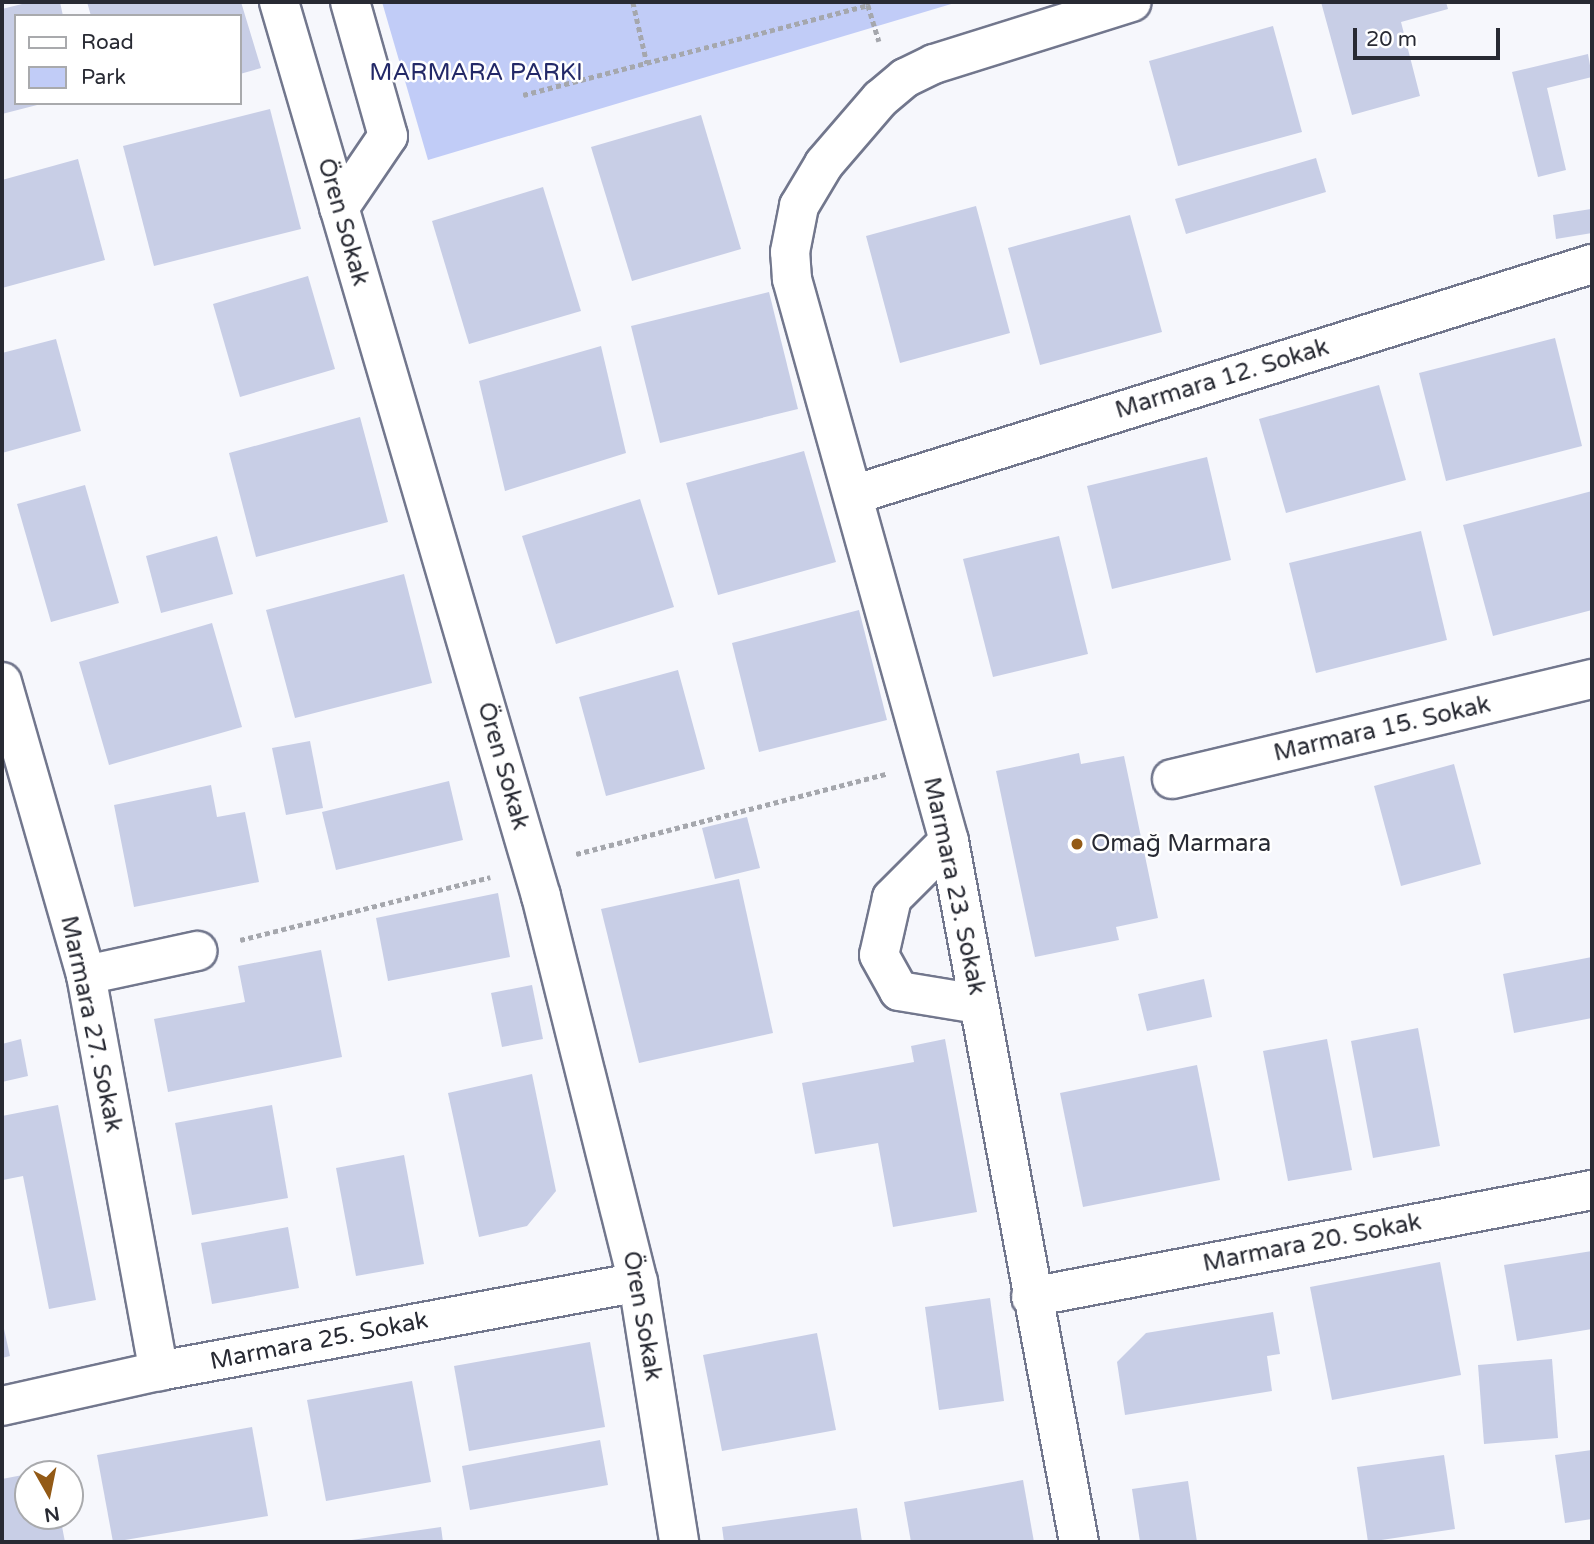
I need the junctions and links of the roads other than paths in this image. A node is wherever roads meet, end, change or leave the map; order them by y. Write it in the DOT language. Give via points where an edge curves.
graph roads {
  1 [pos="279,2"];
  2 [pos="350,2"];
  3 [pos="1132,2"];
  4 [pos="339,208"];
  5 [pos="1592,264"];
  6 [pos="853,495"];
  7 [pos="1592,679"];
  8 [pos="2,682"];
  9 [pos="1172,779"];
  10 [pos="949,841"];
  11 [pos="197,951"];
  12 [pos="86,975"];
  13 [pos="978,1004"];
  14 [pos="1592,1190"];
  15 [pos="638,1282"];
  16 [pos="1031,1297"];
  17 [pos="159,1371"];
  18 [pos="2,1406"];
  19 [pos="679,1542"];
  20 [pos="1079,1542"];
  1 -- 4 [label="street, Ören Sokak"];
  2 -- 4 [label="street" via="388,136"];
  3 -- 6 [label="street, Marmara 23. Sokak" via="934,64 905,78 880,99 824,164 799,206 790,252 792,279"];
  4 -- 15 [label="street, Ören Sokak" via="541,895"];
  5 -- 6 [label="street, Marmara 12. Sokak"];
  6 -- 10 [label="street, Marmara 23. Sokak"];
  7 -- 9 [label="street, Marmara 15. Sokak"];
  8 -- 12 [label="street, Marmara 27. Sokak"];
  10 -- 13 [label="street, Marmara 23. Sokak"];
  10 -- 13 [label="street" via="892,898 879,955 899,991"];
  11 -- 12 [label="street"];
  12 -- 17 [label="street, Marmara 27. Sokak"];
  13 -- 16 [label="street, Marmara 23. Sokak"];
  14 -- 16 [label="street, Marmara 20. Sokak"];
  15 -- 17 [label="street, Marmara 25. Sokak"];
  15 -- 19 [label="street, Ören Sokak"];
  16 -- 20 [label="street, Marmara 23. Sokak"];
  17 -- 18 [label="street, Marmara 25. Sokak"];
}
